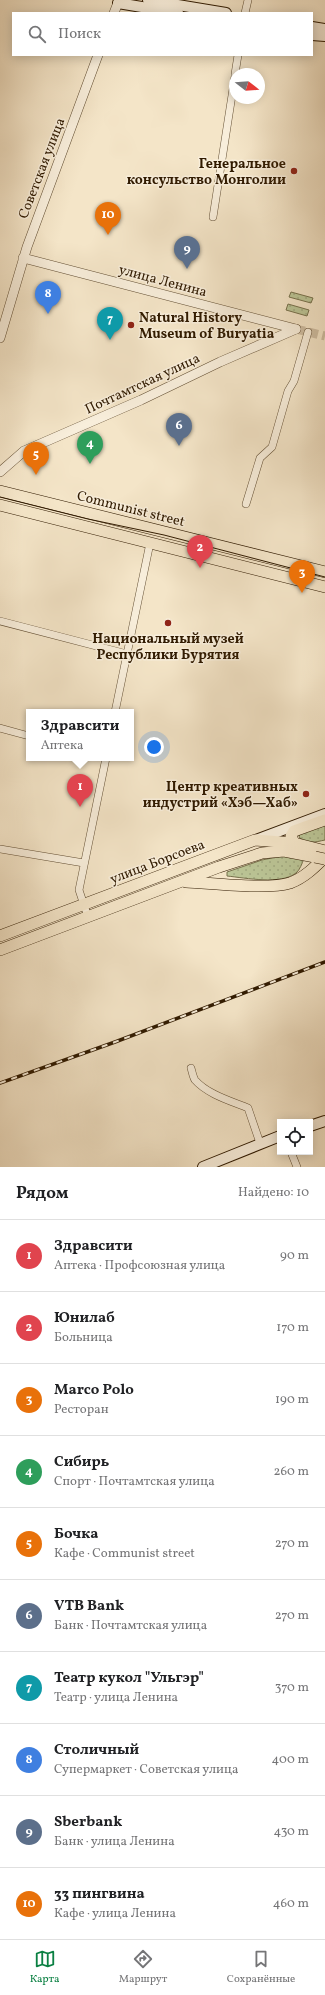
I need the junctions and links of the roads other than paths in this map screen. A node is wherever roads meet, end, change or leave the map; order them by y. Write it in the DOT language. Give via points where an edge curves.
graph roads {
  1 [pos="148,0"];
  2 [pos="248,0"];
  3 [pos="119,1"];
  4 [pos="114,12"];
  5 [pos="173,12"];
  6 [pos="220,12"];
  7 [pos="245,12"];
  8 [pos="313,27"];
  9 [pos="325,29"];
  10 [pos="313,35"];
  11 [pos="325,36"];
  12 [pos="98,56"];
  13 [pos="238,56"];
  14 [pos="236,68"];
  15 [pos="231,104"];
  16 [pos="213,217"];
  17 [pos="24,258"];
  18 [pos="296,329"];
  19 [pos="308,332"];
  20 [pos="0,338"];
  21 [pos="2,470"];
  22 [pos="0,491"];
  23 [pos="246,504"];
  24 [pos="0,505"];
  25 [pos="150,543"];
  26 [pos="325,572"];
  27 [pos="325,587"];
  28 [pos="0,621"];
  29 [pos="127,654"];
  30 [pos="116,709"];
  31 [pos="0,728"];
  32 [pos="26,735"];
  33 [pos="105,761"];
  34 [pos="325,814"];
  35 [pos="325,820"];
  36 [pos="256,840"];
  37 [pos="294,843"];
  38 [pos="0,849"];
  39 [pos="322,855"];
  40 [pos="84,863"];
  41 [pos="181,882"];
  42 [pos="84,904"];
  43 [pos="88,917"];
  44 [pos="0,936"];
  45 [pos="0,950"];
  46 [pos="191,1068"];
  47 [pos="325,1121"];
  48 [pos="313,1125"];
  49 [pos="277,1137"];
  50 [pos="260,1143"];
  51 [pos="292,1155"];
  52 [pos="203,1167"];
  53 [pos="296,1167"];
  1 -- 6 [label="main road"];
  2 -- 7 [label="street"];
  3 -- 4 [label="street"];
  3 -- 5 [label="main road"];
  8 -- 9 [label="main road"];
  10 -- 11 [label="main road"];
  12 -- 17 [label="street, Советская улица"];
  13 -- 14 [label="street"];
  15 -- 16 [label="street"];
  17 -- 18 [label="street, улица Ленина"];
  17 -- 20 [label="street, Советская улица"];
  18 -- 21 [label="street, Почтамтская улица" via="24,451"];
  19 -- 23 [label="street" via="272,447 260,458"];
  22 -- 26 [label="main road, Communist street"];
  24 -- 25 [label="main road"];
  25 -- 27 [label="main road"];
  25 -- 29 [label="street"];
  28 -- 29 [label="street"];
  29 -- 30 [label="street"];
  31 -- 32 [label="street"];
  33 -- 40 [label="street"];
  34 -- 36 [label="main road, улица Борсоева"];
  35 -- 37 [label="main road" via="294,831 291,836"];
  36 -- 37 [label="main road"];
  36 -- 42 [label="main road, улица Борсоева"];
  37 -- 39 [label="main road"];
  38 -- 40 [label="street"];
  39 -- 41 [label="main road, улица Борсоева" via="273,851"];
  39 -- 41 [label="main road" via="309,872 290,883 271,885"];
  40 -- 42 [label="street" via="79,890"];
  41 -- 43 [label="main road, улица Борсоева"];
  42 -- 43 [label="street"];
  42 -- 44 [label="main road, улица Борсоева"];
  43 -- 45 [label="main road, улица Борсоева"];
  46 -- 50 [label="street" via="195,1079 210,1091 248,1108"];
  47 -- 48 [label="main road"];
  49 -- 50 [label="main road"];
  50 -- 52 [label="main road"];
  51 -- 53 [label="street"];
}
